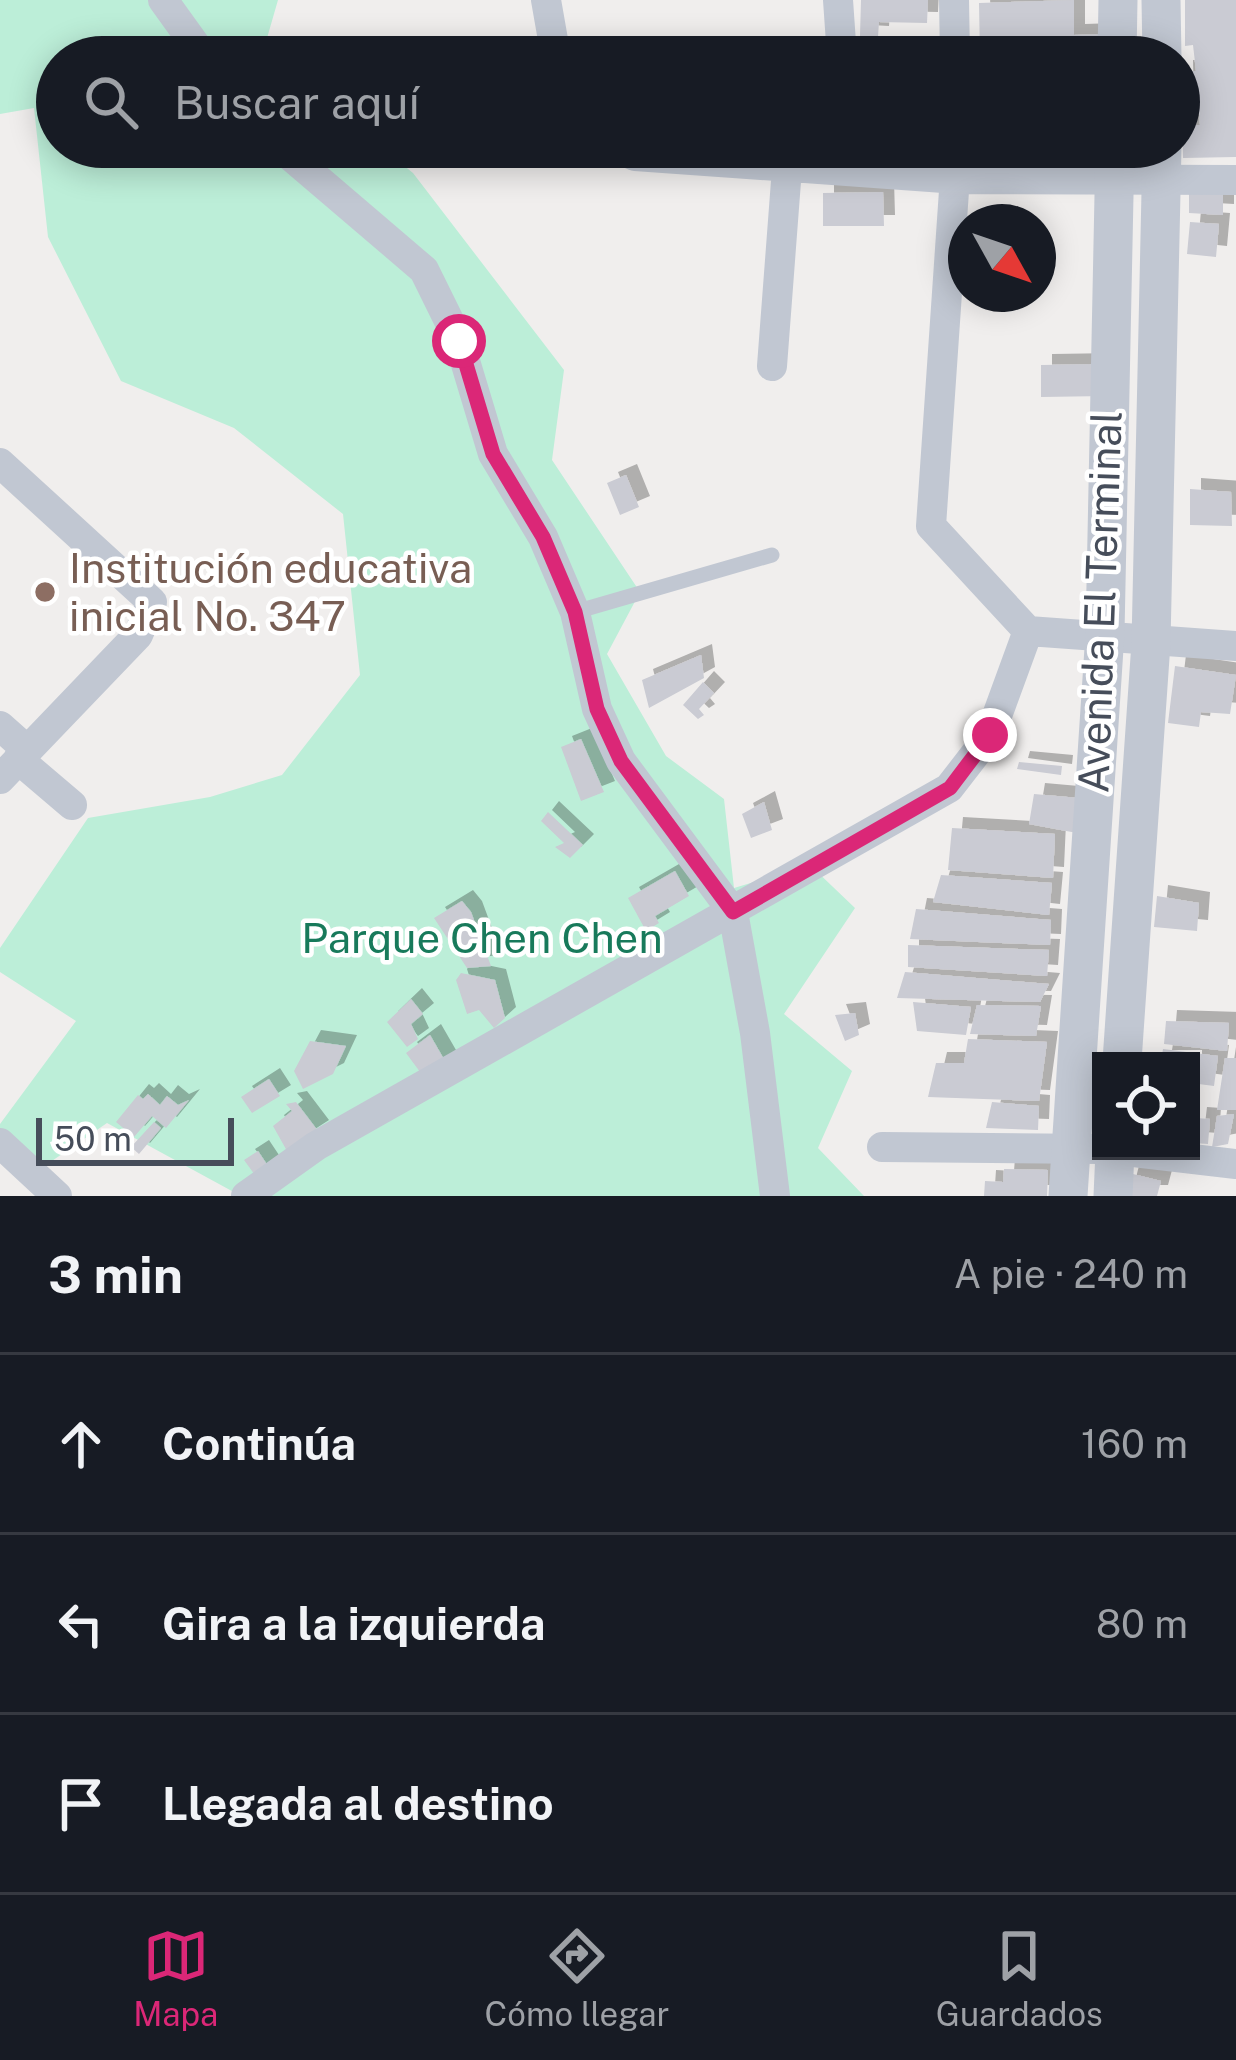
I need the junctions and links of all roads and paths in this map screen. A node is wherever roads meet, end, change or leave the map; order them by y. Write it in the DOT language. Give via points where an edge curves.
graph roads {
  1 [pos="164,0"];
  2 [pos="546,0"];
  3 [pos="838,0"];
  4 [pos="954,0"];
  5 [pos="1118,0"];
  6 [pos="1161,0"];
  7 [pos="189,36"];
  8 [pos="552,36"];
  9 [pos="841,36"];
  10 [pos="955,36"];
  11 [pos="1117,36"];
  12 [pos="1162,36"];
  13 [pos="305,168"];
  14 [pos="787,168"];
  15 [pos="893,168"];
  16 [pos="958,168"];
  17 [pos="1073,168"];
  18 [pos="1115,168"];
  19 [pos="1162,168"];
  20 [pos="1180,168"];
  21 [pos="958,179"];
  22 [pos="1236,180"];
  23 [pos="772,366"];
  24 [pos="0,463"];
  25 [pos="772,555"];
  26 [pos="575,612"];
  27 [pos="1028,631"];
  28 [pos="1106,633"];
  29 [pos="1151,644"];
  30 [pos="1236,646"];
  31 [pos="0,726"];
  32 [pos="15,762"];
  33 [pos="72,805"];
  34 [pos="733,912"];
  35 [pos="1123,1052"];
  36 [pos="0,1143"];
  37 [pos="882,1147"];
  38 [pos="1086,1148"];
  39 [pos="1115,1160"];
  40 [pos="1200,1160"];
  41 [pos="1236,1164"];
  42 [pos="57,1196"];
  43 [pos="246,1196"];
  44 [pos="775,1196"];
  45 [pos="1068,1196"];
  46 [pos="1113,1196"];
  1 -- 7 [label="street"];
  2 -- 8 [label="street"];
  3 -- 9 [label="street"];
  4 -- 10 [label="street"];
  5 -- 11 [label="street"];
  6 -- 12 [label="street"];
  13 -- 26 [label="street" via="424,270 459,341 493,454 543,537"];
  14 -- 23 [label="street"];
  15 -- 21 [label="street"];
  16 -- 21 [label="street"];
  17 -- 21 [label="street"];
  18 -- 28 [label="street, Avenida El Terminal"];
  19 -- 29 [label="street, Avenida El Terminal"];
  20 -- 22 [label="street"];
  21 -- 27 [label="street" via="929,515 939,539"];
  24 -- 32 [label="street" via="152,602 138,635"];
  25 -- 26 [label="lane"];
  26 -- 34 [label="street" via="597,709 621,761"];
  27 -- 28 [label="street"];
  27 -- 34 [label="street" via="990,735 950,788"];
  28 -- 29 [label="street"];
  28 -- 38 [label="street, Avenida El Terminal"];
  29 -- 30 [label="street"];
  29 -- 35 [label="street, Avenida El Terminal"];
  31 -- 32 [label="street"];
  32 -- 33 [label="street"];
  34 -- 43 [label="street" via="316,1146"];
  34 -- 44 [label="street"];
  36 -- 42 [label="street"];
  37 -- 38 [label="street"];
  38 -- 45 [label="street, Avenida El Terminal"];
  39 -- 46 [label="street"];
  40 -- 41 [label="street"];
}
